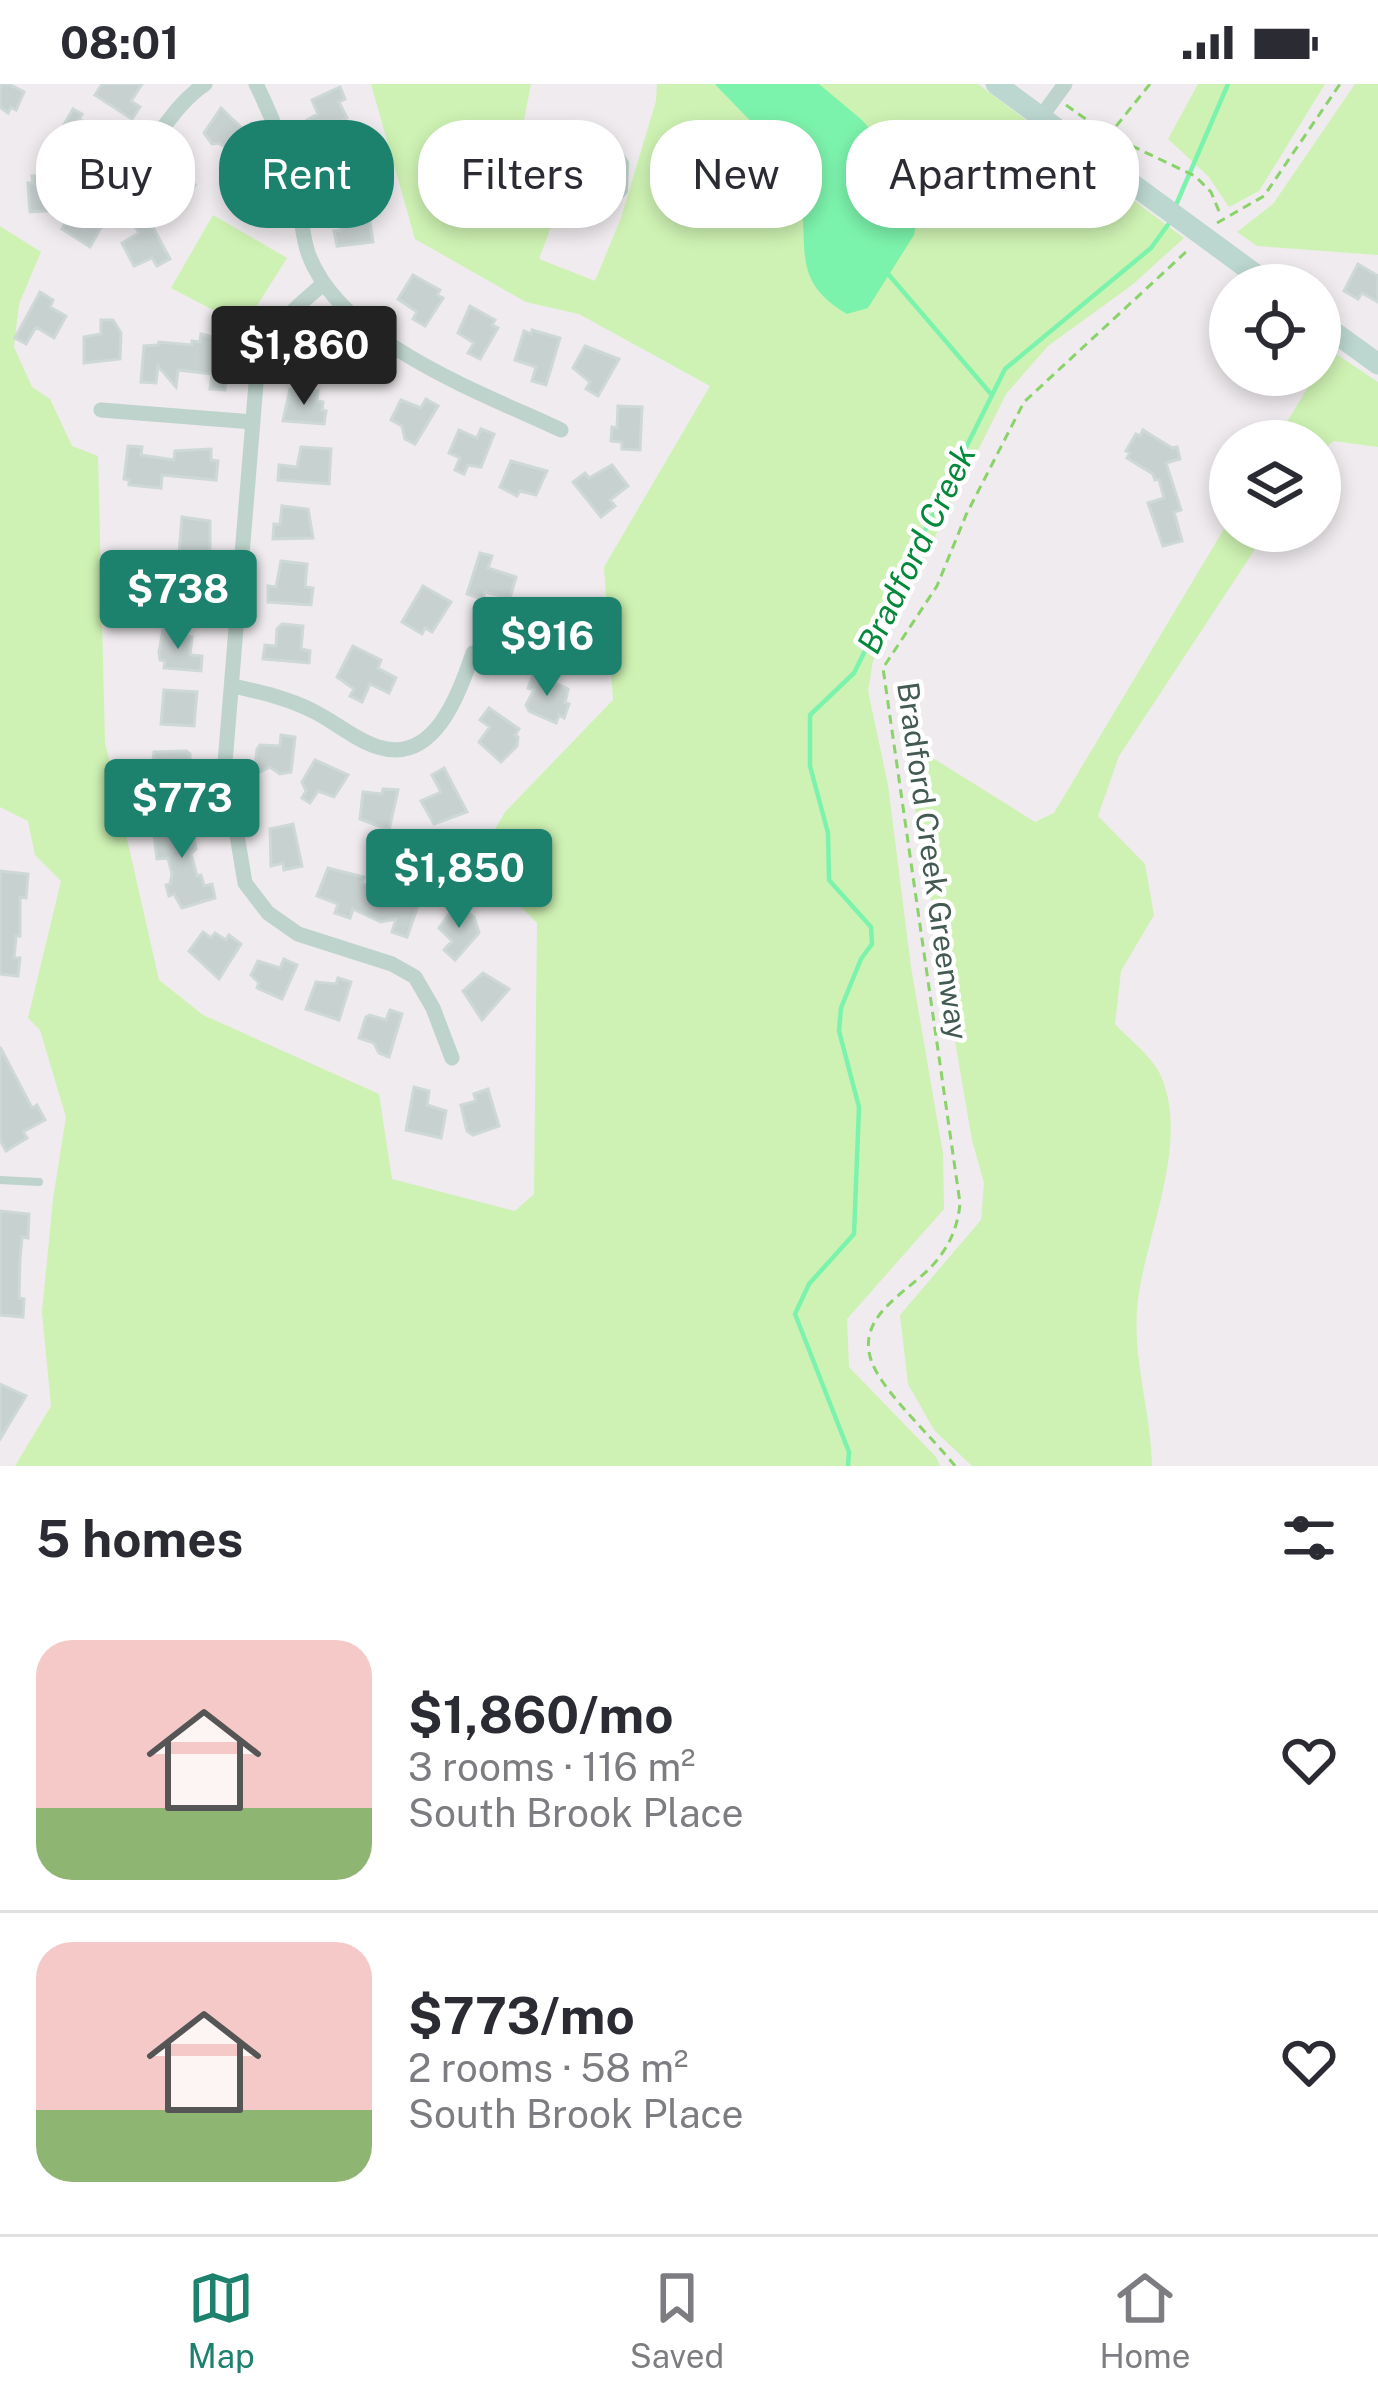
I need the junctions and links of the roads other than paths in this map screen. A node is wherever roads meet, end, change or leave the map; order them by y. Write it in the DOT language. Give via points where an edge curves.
graph roads {
  1 [pos="205,84"];
  2 [pos="256,84"];
  3 [pos="996,84"];
  4 [pos="1060,90"];
  5 [pos="1041,117"];
  6 [pos="169,120"];
  7 [pos="576,176"];
  8 [pos="1242,264"];
  9 [pos="322,285"];
  10 [pos="1341,337"];
  11 [pos="1378,364"];
  12 [pos="100,410"];
  13 [pos="253,422"];
  14 [pos="561,430"];
  15 [pos="472,653"];
  16 [pos="233,686"];
  17 [pos="452,1058"];
  18 [pos="0,1180"];
  19 [pos="38,1182"];
  1 -- 6 [label="street"];
  2 -- 9 [label="street" via="279,130"];
  3 -- 5 [label="street"];
  4 -- 5 [label="street"];
  5 -- 8 [label="street"];
  7 -- 7 [label="lane" via="577,130 608,137 625,163 624,191 607,208 588,202"];
  9 -- 13 [label="street" via="263,347"];
  9 -- 14 [label="street" via="389,341"];
  10 -- 11 [label="street"];
  12 -- 13 [label="street"];
  13 -- 16 [label="street"];
  15 -- 16 [label="street" via="443,722 398,749 378,748 307,708"];
  16 -- 17 [label="street" via="225,764 245,883 298,934 415,977"];
  18 -- 19 [label="lane"];
}
